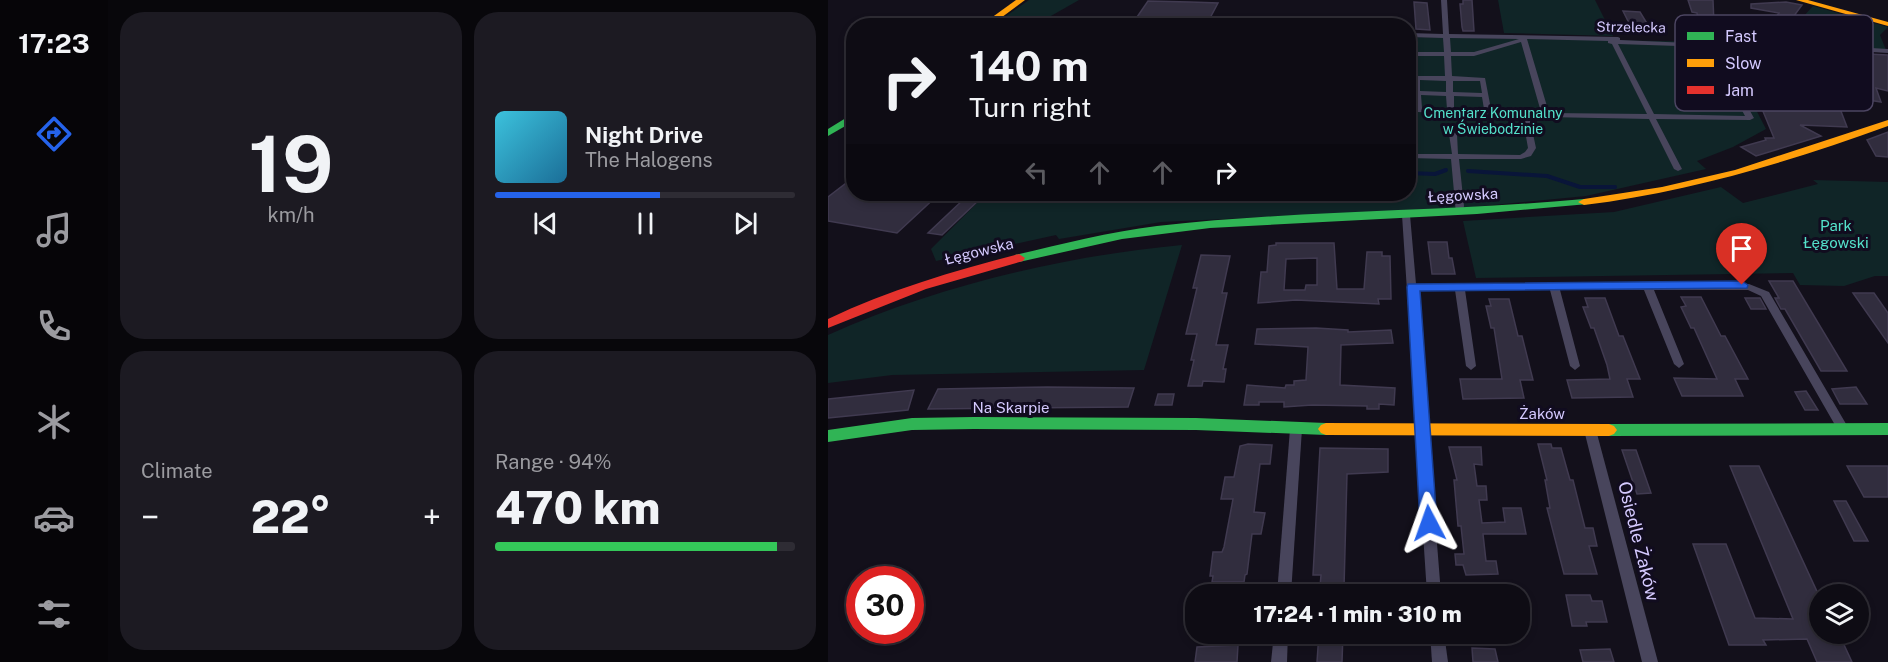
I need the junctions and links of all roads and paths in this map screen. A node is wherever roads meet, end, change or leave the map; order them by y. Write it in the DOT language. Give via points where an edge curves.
graph roads {
  1 [pos="1021,0"];
  2 [pos="1444,0"];
  3 [pos="1806,1"];
  4 [pos="1856,15"];
  5 [pos="995,18"];
  6 [pos="1873,20"];
  7 [pos="1888,24"];
  8 [pos="1416,35"];
  9 [pos="1445,35"];
  10 [pos="1524,40"];
  11 [pos="1614,40"];
  12 [pos="1675,40"];
  13 [pos="1675,43"];
  14 [pos="1873,50"];
  15 [pos="1888,51"];
  16 [pos="1416,54"];
  17 [pos="1446,54"];
  18 [pos="1416,78"];
  19 [pos="1448,79"];
  20 [pos="1416,93"];
  21 [pos="1449,94"];
  22 [pos="1485,95"];
  23 [pos="1416,104"];
  24 [pos="1488,111"];
  25 [pos="1746,111"];
  26 [pos="1525,112"];
  27 [pos="1546,114"];
  28 [pos="1451,116"];
  29 [pos="1650,116"];
  30 [pos="846,121"];
  31 [pos="1888,123"];
  32 [pos="828,133"];
  33 [pos="1455,155"];
  34 [pos="1416,156"];
  35 [pos="1678,169"];
  36 [pos="1459,212"];
  37 [pos="1406,215"];
  38 [pos="1554,286"];
  39 [pos="1647,286"];
  40 [pos="1413,287"];
  41 [pos="1460,287"];
  42 [pos="828,324"];
  43 [pos="1679,364"];
  44 [pos="1471,366"];
  45 [pos="1575,366"];
  46 [pos="1196,424"];
  47 [pos="1296,429"];
  48 [pos="1843,429"];
  49 [pos="1888,429"];
  50 [pos="1421,430"];
  51 [pos="1590,430"];
  52 [pos="828,436"];
  53 [pos="1285,584"];
  54 [pos="1433,584"];
  55 [pos="1280,644"];
  56 [pos="1438,644"];
  57 [pos="1279,662"];
  58 [pos="1440,662"];
  59 [pos="1650,662"];
  1 -- 5 [label="street"];
  2 -- 9 [label="street"];
  3 -- 4 [label="street"];
  6 -- 7 [label="street"];
  8 -- 9 [label="street, Strzelecka"];
  9 -- 11 [label="street, Strzelecka"];
  9 -- 17 [label="street"];
  10 -- 11 [label="street"];
  10 -- 17 [label="street" via="1474,54"];
  10 -- 27 [label="street"];
  11 -- 12 [label="street, Strzelecka"];
  11 -- 13 [label="street"];
  11 -- 29 [label="street"];
  14 -- 15 [label="street, Strzelecka"];
  16 -- 17 [label="street"];
  17 -- 19 [label="street"];
  18 -- 19 [label="street"];
  19 -- 21 [label="street"];
  19 -- 22 [label="street" via="1483,79"];
  20 -- 21 [label="street"];
  21 -- 22 [label="street"];
  21 -- 28 [label="street"];
  22 -- 24 [label="street"];
  23 -- 28 [label="street" via="1418,110"];
  24 -- 26 [label="street"];
  24 -- 28 [label="street"];
  25 -- 29 [label="street" via="1750,118"];
  26 -- 27 [label="street"];
  26 -- 33 [label="street" via="1532,148 1528,154 1511,159"];
  27 -- 29 [label="street"];
  28 -- 33 [label="street"];
  29 -- 35 [label="street"];
  30 -- 32 [label="street"];
  31 -- 36 [label="street, Łęgowska" via="1775,162 1677,185 1577,203"];
  33 -- 34 [label="street"];
  33 -- 36 [label="street"];
  36 -- 37 [label="street, Łęgowska"];
  37 -- 40 [label="street"];
  37 -- 42 [label="street, Łęgowska" via="1186,227 1107,238 919,284"];
  38 -- 39 [label="street"];
  38 -- 41 [label="street"];
  38 -- 45 [label="street"];
  39 -- 43 [label="street"];
  39 -- 48 [label="street" via="1742,285 1765,294"];
  40 -- 41 [label="street"];
  40 -- 50 [label="street"];
  41 -- 44 [label="street"];
  46 -- 47 [label="street, Żaków"];
  46 -- 52 [label="street, Na Skarpie" via="912,424"];
  47 -- 50 [label="street, Żaków"];
  47 -- 53 [label="street"];
  48 -- 49 [label="street, Żaków"];
  48 -- 51 [label="street, Żaków"];
  50 -- 51 [label="street, Żaków"];
  50 -- 54 [label="street"];
  51 -- 59 [label="street, Osiedle Żaków"];
  55 -- 57 [label="street"];
  56 -- 58 [label="street"];
}
